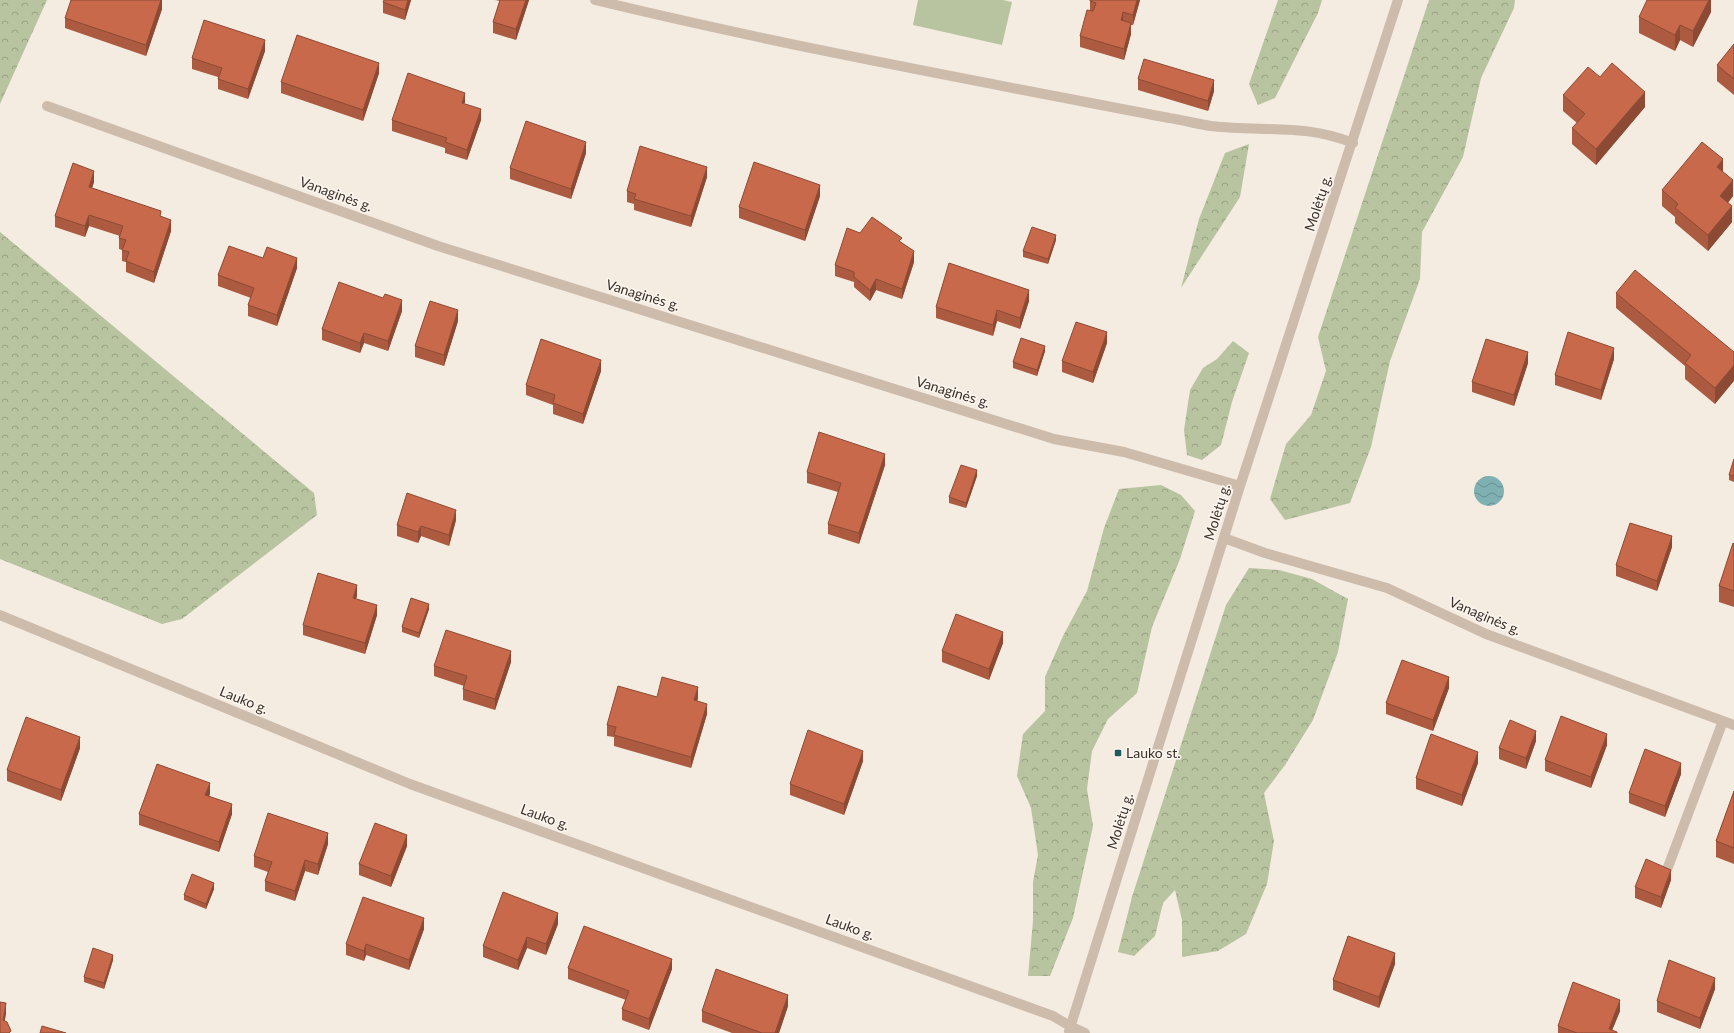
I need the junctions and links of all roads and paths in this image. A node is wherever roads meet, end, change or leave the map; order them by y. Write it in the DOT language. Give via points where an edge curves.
graph roads {
  1 [pos="595,0"];
  2 [pos="1398,0"];
  3 [pos="47,106"];
  4 [pos="1353,143"];
  5 [pos="1240,486"];
  6 [pos="1224,538"];
  7 [pos="0,615"];
  8 [pos="1723,721"];
  9 [pos="1734,725"];
  10 [pos="1668,867"];
  11 [pos="1069,1030"];
  12 [pos="1085,1033"];
  1 -- 4 [label="street" via="860,59 1212,126 1303,129 1335,135"];
  2 -- 4 [label="street, Molėtų g."];
  3 -- 5 [label="street, Vanaginės g." via="438,246 1054,439 1124,452"];
  4 -- 5 [label="street, Molėtų g."];
  5 -- 6 [label="street, Molėtų g."];
  6 -- 8 [label="street, Vanaginės g." via="1265,553 1387,588 1486,634"];
  6 -- 11 [label="street, Molėtų g."];
  7 -- 11 [label="street, Lauko g." via="410,784 1053,1016"];
  8 -- 9 [label="street, Vanaginės g."];
  8 -- 10 [label="street"];
  11 -- 12 [label="street, Lauko g."];
}
